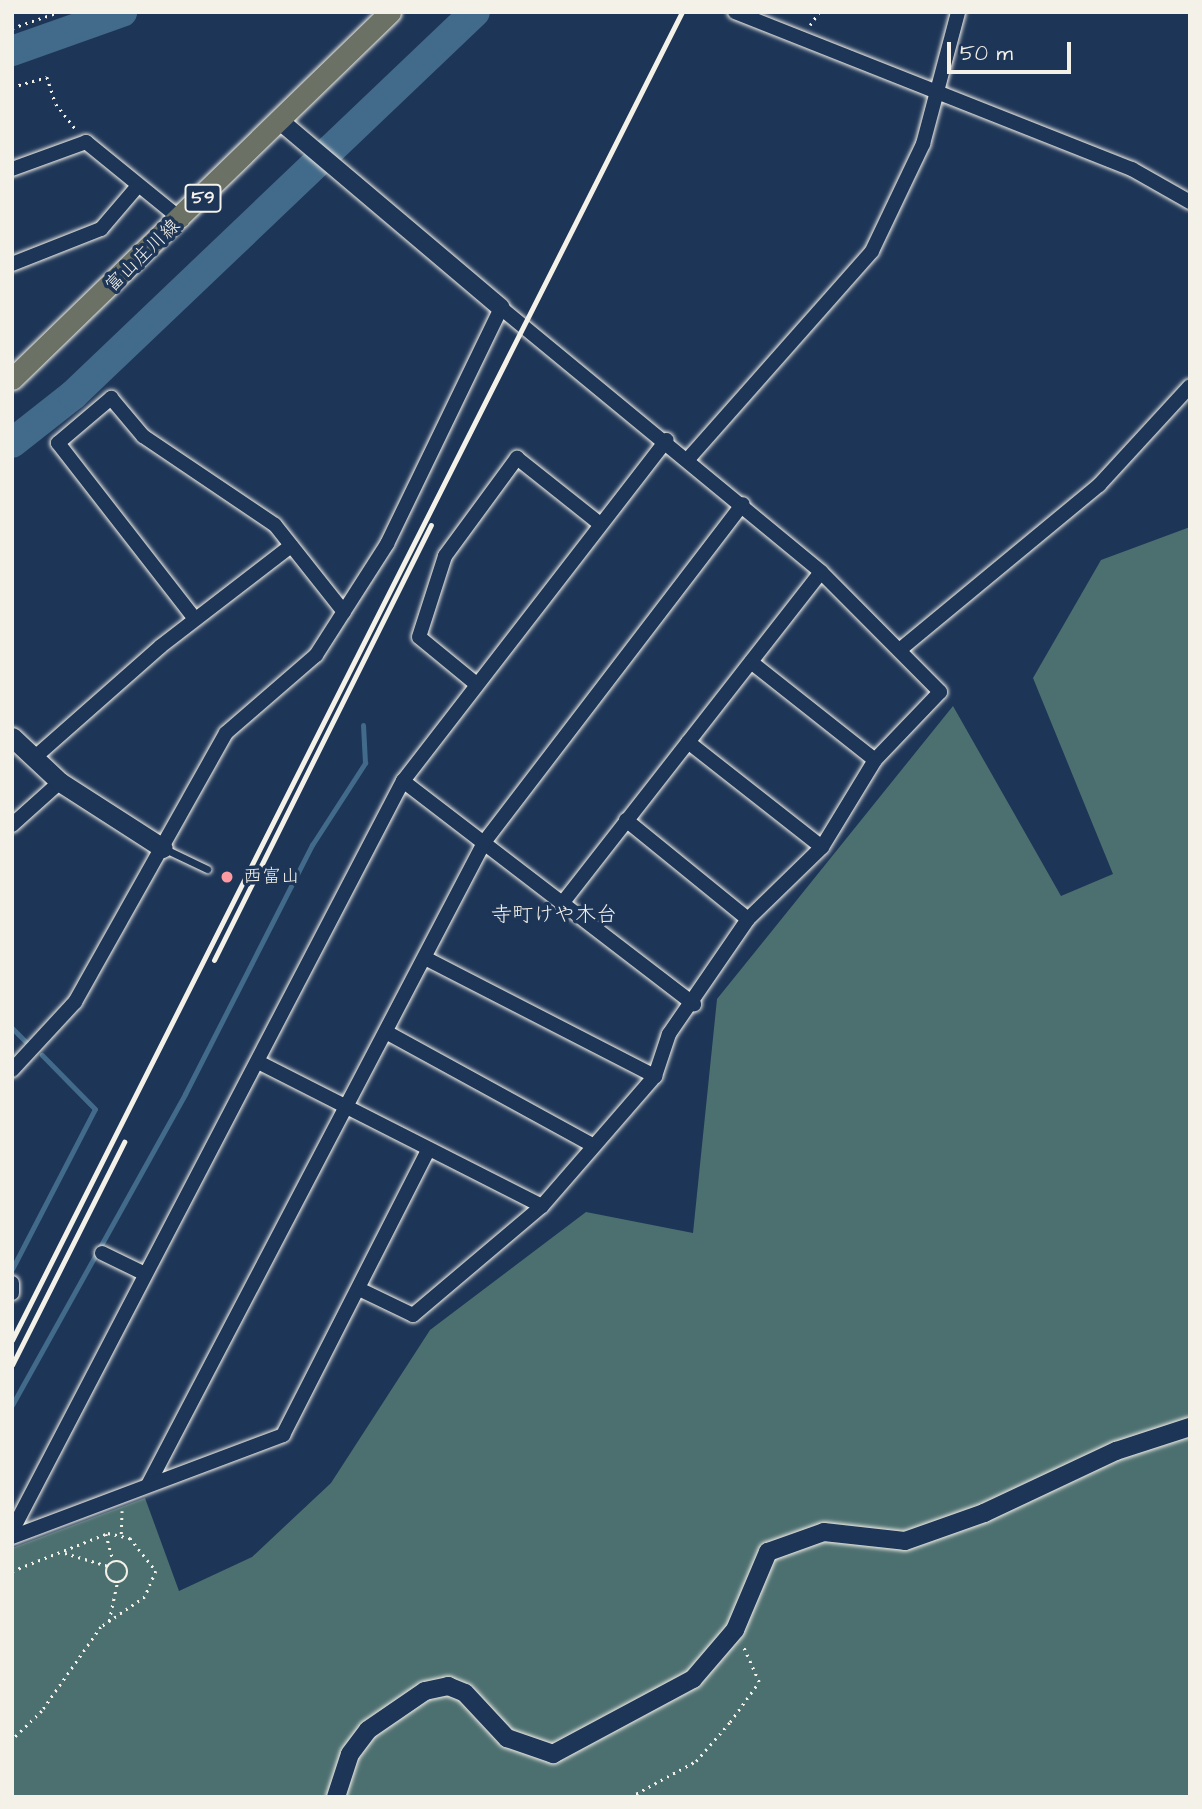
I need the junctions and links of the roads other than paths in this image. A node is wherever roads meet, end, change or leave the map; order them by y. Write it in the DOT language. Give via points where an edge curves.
graph roads {
  1 [pos="390,12"];
  2 [pos="735,12"];
  3 [pos="958,12"];
  4 [pos="936,95"];
  5 [pos="280,121"];
  6 [pos="12,169"];
  7 [pos="136,188"];
  8 [pos="1190,202"];
  9 [pos="181,220"];
  10 [pos="12,264"];
  11 [pos="501,308"];
  12 [pos="12,379"];
  13 [pos="1190,386"];
  14 [pos="667,440"];
  15 [pos="689,458"];
  16 [pos="743,504"];
  17 [pos="600,524"];
  18 [pos="291,545"];
  19 [pos="821,572"];
  20 [pos="344,611"];
  21 [pos="195,619"];
  22 [pos="902,648"];
  23 [pos="751,662"];
  24 [pos="475,683"];
  25 [pos="12,737"];
  26 [pos="688,742"];
  27 [pos="34,758"];
  28 [pos="875,760"];
  29 [pos="403,781"];
  30 [pos="60,782"];
  31 [pos="626,820"];
  32 [pos="12,825"];
  33 [pos="485,841"];
  34 [pos="822,847"];
  35 [pos="163,848"];
  36 [pos="207,869"];
  37 [pos="564,901"];
  38 [pos="748,919"];
  39 [pos="425,958"];
  40 [pos="694,1004"];
  41 [pos="386,1032"];
  42 [pos="258,1062"];
  43 [pos="12,1070"];
  44 [pos="655,1076"];
  45 [pos="346,1107"];
  46 [pos="594,1146"];
  47 [pos="428,1151"];
  48 [pos="542,1206"];
  49 [pos="102,1253"];
  50 [pos="145,1274"];
  51 [pos="12,1283"];
  52 [pos="359,1289"];
  53 [pos="12,1293"];
  54 [pos="1190,1427"];
  55 [pos="148,1485"];
  56 [pos="12,1531"];
  57 [pos="12,1537"];
  58 [pos="336,1797"];
  1 -- 5 [label="main road, 富山庄川線 / 59"];
  2 -- 4 [label="street"];
  3 -- 4 [label="street"];
  4 -- 8 [label="street" via="1132,169"];
  4 -- 15 [label="street" via="923,144 872,251"];
  5 -- 9 [label="main road, 富山庄川線 / 59"];
  5 -- 11 [label="street"];
  6 -- 7 [label="street" via="86,142"];
  7 -- 9 [label="street"];
  7 -- 10 [label="street" via="101,229"];
  9 -- 12 [label="main road, 富山庄川線 / 59"];
  11 -- 14 [label="street"];
  11 -- 20 [label="street" via="393,533"];
  13 -- 22 [label="street" via="1099,485"];
  14 -- 15 [label="street"];
  14 -- 17 [label="street"];
  15 -- 16 [label="street"];
  16 -- 19 [label="street"];
  16 -- 33 [label="street"];
  17 -- 24 [label="street"];
  17 -- 24 [label="street" via="517,458 446,556 419,637"];
  18 -- 20 [label="street"];
  18 -- 21 [label="street"];
  18 -- 21 [label="street" via="275,525 143,436 111,398 58,443"];
  19 -- 22 [label="street"];
  19 -- 23 [label="street"];
  20 -- 35 [label="street" via="316,655 226,733"];
  21 -- 27 [label="street"];
  22 -- 28 [label="street" via="940,692"];
  23 -- 26 [label="street"];
  23 -- 28 [label="street"];
  24 -- 29 [label="street"];
  25 -- 27 [label="main road"];
  26 -- 31 [label="street"];
  26 -- 34 [label="street"];
  27 -- 30 [label="main road"];
  28 -- 34 [label="street"];
  29 -- 33 [label="street"];
  29 -- 42 [label="street"];
  30 -- 32 [label="street"];
  30 -- 35 [label="main road"];
  31 -- 37 [label="street"];
  31 -- 38 [label="street"];
  33 -- 37 [label="street"];
  33 -- 39 [label="street"];
  34 -- 38 [label="street"];
  35 -- 36 [label="lane"];
  35 -- 43 [label="street" via="75,1002"];
  37 -- 40 [label="street"];
  38 -- 40 [label="street"];
  39 -- 41 [label="street"];
  39 -- 44 [label="street"];
  40 -- 44 [label="street" via="669,1034"];
  41 -- 45 [label="street"];
  41 -- 46 [label="street"];
  42 -- 45 [label="street"];
  42 -- 50 [label="street"];
  44 -- 46 [label="street"];
  45 -- 47 [label="street"];
  45 -- 55 [label="street"];
  46 -- 48 [label="street"];
  47 -- 48 [label="street"];
  47 -- 52 [label="street"];
  48 -- 52 [label="street" via="413,1315"];
  49 -- 50 [label="street"];
  50 -- 56 [label="street"];
  51 -- 53 [label="street"];
  52 -- 55 [label="street" via="283,1435"];
  54 -- 58 [label="street" via="905,1541 824,1532 789,1541 760,1563 735,1630 693,1679 553,1754 507,1738 465,1693 448,1686 425,1691 368,1730 350,1754"];
  55 -- 57 [label="street"];
}
